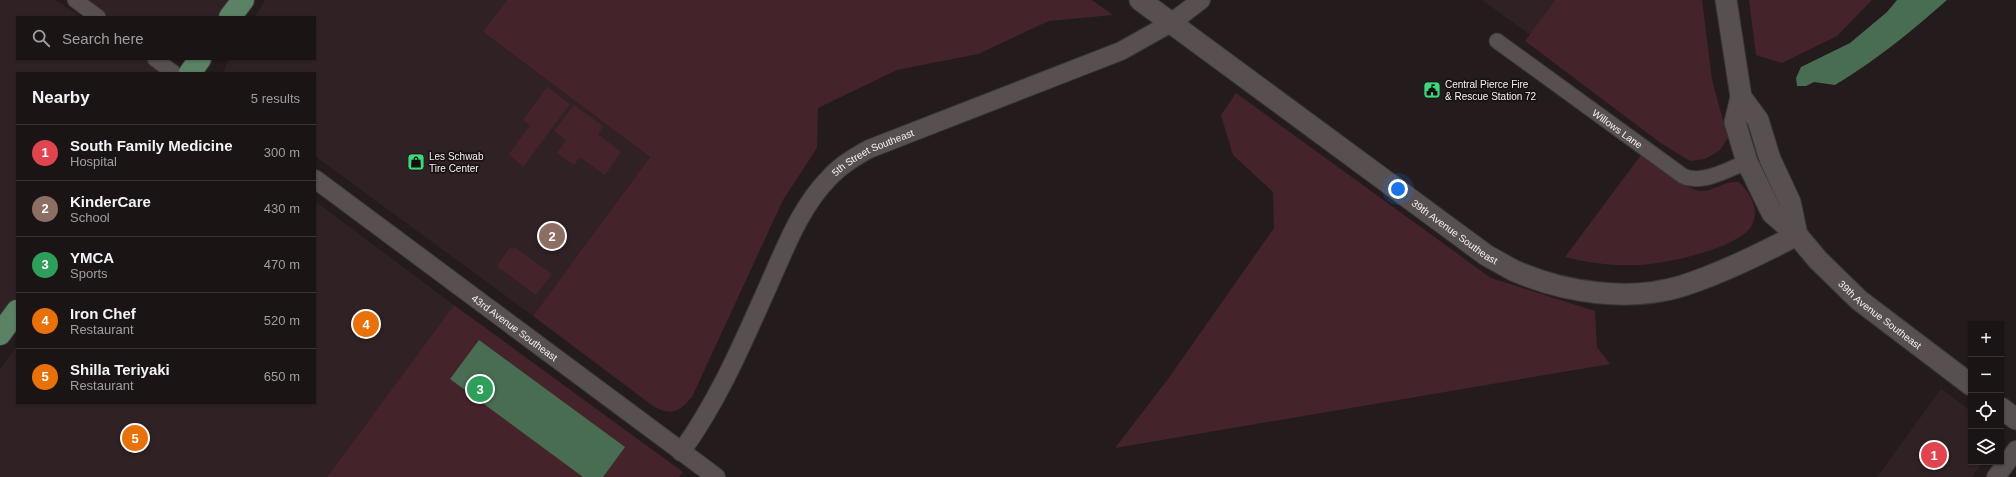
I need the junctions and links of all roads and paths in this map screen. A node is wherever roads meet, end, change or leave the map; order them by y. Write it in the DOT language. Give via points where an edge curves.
graph roads {
  1 [pos="75,0"];
  2 [pos="243,0"];
  3 [pos="1140,0"];
  4 [pos="1201,0"];
  5 [pos="1726,0"];
  6 [pos="97,16"];
  7 [pos="231,16"];
  8 [pos="1171,23"];
  9 [pos="1497,41"];
  10 [pos="155,60"];
  11 [pos="199,60"];
  12 [pos="173,72"];
  13 [pos="191,72"];
  14 [pos="1742,97"];
  15 [pos="1747,162"];
  16 [pos="316,179"];
  17 [pos="1797,235"];
  18 [pos="16,312"];
  19 [pos="0,334"];
  20 [pos="1968,383"];
  21 [pos="2004,410"];
  22 [pos="2016,419"];
  23 [pos="2016,450"];
  24 [pos="681,452"];
  25 [pos="716,477"];
  26 [pos="1996,477"];
  1 -- 6 [label="street"];
  2 -- 7 [label="main road"];
  3 -- 8 [label="main road, 39th Avenue Southeast"];
  4 -- 8 [label="street, 5th Street Southeast"];
  5 -- 14 [label="main road"];
  8 -- 17 [label="main road, 39th Avenue Southeast" via="1486,255 1514,271 1544,282 1573,289 1615,293 1650,292 1708,277"];
  8 -- 24 [label="street, 5th Street Southeast" via="1121,51 869,149 846,162 829,177 814,196 796,227 733,364 704,418"];
  9 -- 15 [label="street, Willows Lane" via="1689,179 1706,177"];
  10 -- 12 [label="street"];
  11 -- 13 [label="main road"];
  14 -- 15 [label="main road, 39th Avenue Southeast" via="1734,122"];
  14 -- 17 [label="main road, 39th Avenue Southeast" via="1758,120 1770,159 1790,202"];
  15 -- 17 [label="main road, 39th Avenue Southeast" via="1772,213"];
  16 -- 24 [label="street, 43rd Avenue Southeast"];
  17 -- 20 [label="main road, 39th Avenue Southeast" via="1839,282 1859,300"];
  18 -- 19 [label="main road"];
  21 -- 22 [label="main road"];
  23 -- 26 [label="street"];
  24 -- 25 [label="street, 43rd Avenue Southeast"];
}
